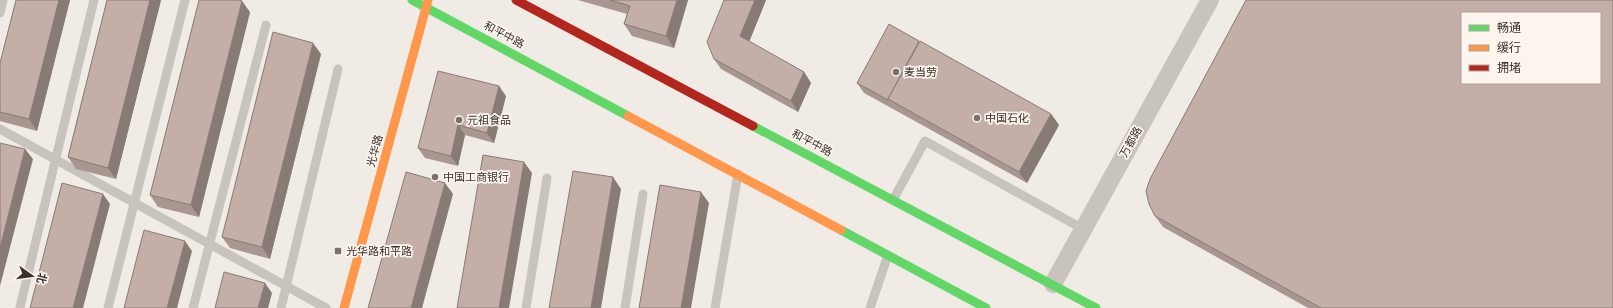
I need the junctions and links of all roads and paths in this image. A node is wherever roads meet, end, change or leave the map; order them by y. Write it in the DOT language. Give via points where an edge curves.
graph roads {
  1 [pos="3,0"];
  2 [pos="94,0"];
  3 [pos="185,0"];
  4 [pos="412,0"];
  5 [pos="516,0"];
  6 [pos="1210,0"];
  7 [pos="427,4"];
  8 [pos="0,13"];
  9 [pos="266,25"];
  10 [pos="338,69"];
  11 [pos="0,129"];
  12 [pos="56,160"];
  13 [pos="738,174"];
  14 [pos="547,178"];
  15 [pos="643,194"];
  16 [pos="893,200"];
  17 [pos="134,202"];
  18 [pos="1083,229"];
  19 [pos="210,244"];
  20 [pos="888,255"];
  21 [pos="1053,284"];
  22 [pos="286,286"];
  23 [pos="20,307"];
  24 [pos="108,308"];
  25 [pos="193,308"];
  26 [pos="281,308"];
  27 [pos="326,308"];
  28 [pos="344,308"];
  29 [pos="526,308"];
  30 [pos="625,308"];
  31 [pos="715,308"];
  32 [pos="870,308"];
  33 [pos="986,308"];
  34 [pos="1096,308"];
  1 -- 8 [label="lane"];
  2 -- 12 [label="lane"];
  3 -- 17 [label="lane"];
  4 -- 7 [label="main road, 和平中路"];
  5 -- 16 [label="main road, 和平中路"];
  6 -- 18 [label="street, 万都路"];
  7 -- 13 [label="main road, 和平中路"];
  7 -- 28 [label="main road, 光华路"];
  9 -- 19 [label="lane"];
  10 -- 22 [label="lane"];
  11 -- 12 [label="lane"];
  12 -- 17 [label="lane"];
  12 -- 23 [label="lane"];
  13 -- 20 [label="main road, 和平中路"];
  13 -- 31 [label="lane"];
  14 -- 29 [label="lane"];
  15 -- 30 [label="lane"];
  16 -- 18 [label="lane" via="925,141"];
  16 -- 21 [label="main road, 和平中路"];
  17 -- 19 [label="lane"];
  17 -- 24 [label="lane"];
  18 -- 21 [label="street, 万都路"];
  19 -- 22 [label="lane"];
  19 -- 25 [label="lane"];
  20 -- 32 [label="lane"];
  20 -- 33 [label="main road, 和平中路"];
  21 -- 34 [label="main road, 和平中路"];
  22 -- 26 [label="lane"];
  22 -- 27 [label="lane"];
}
